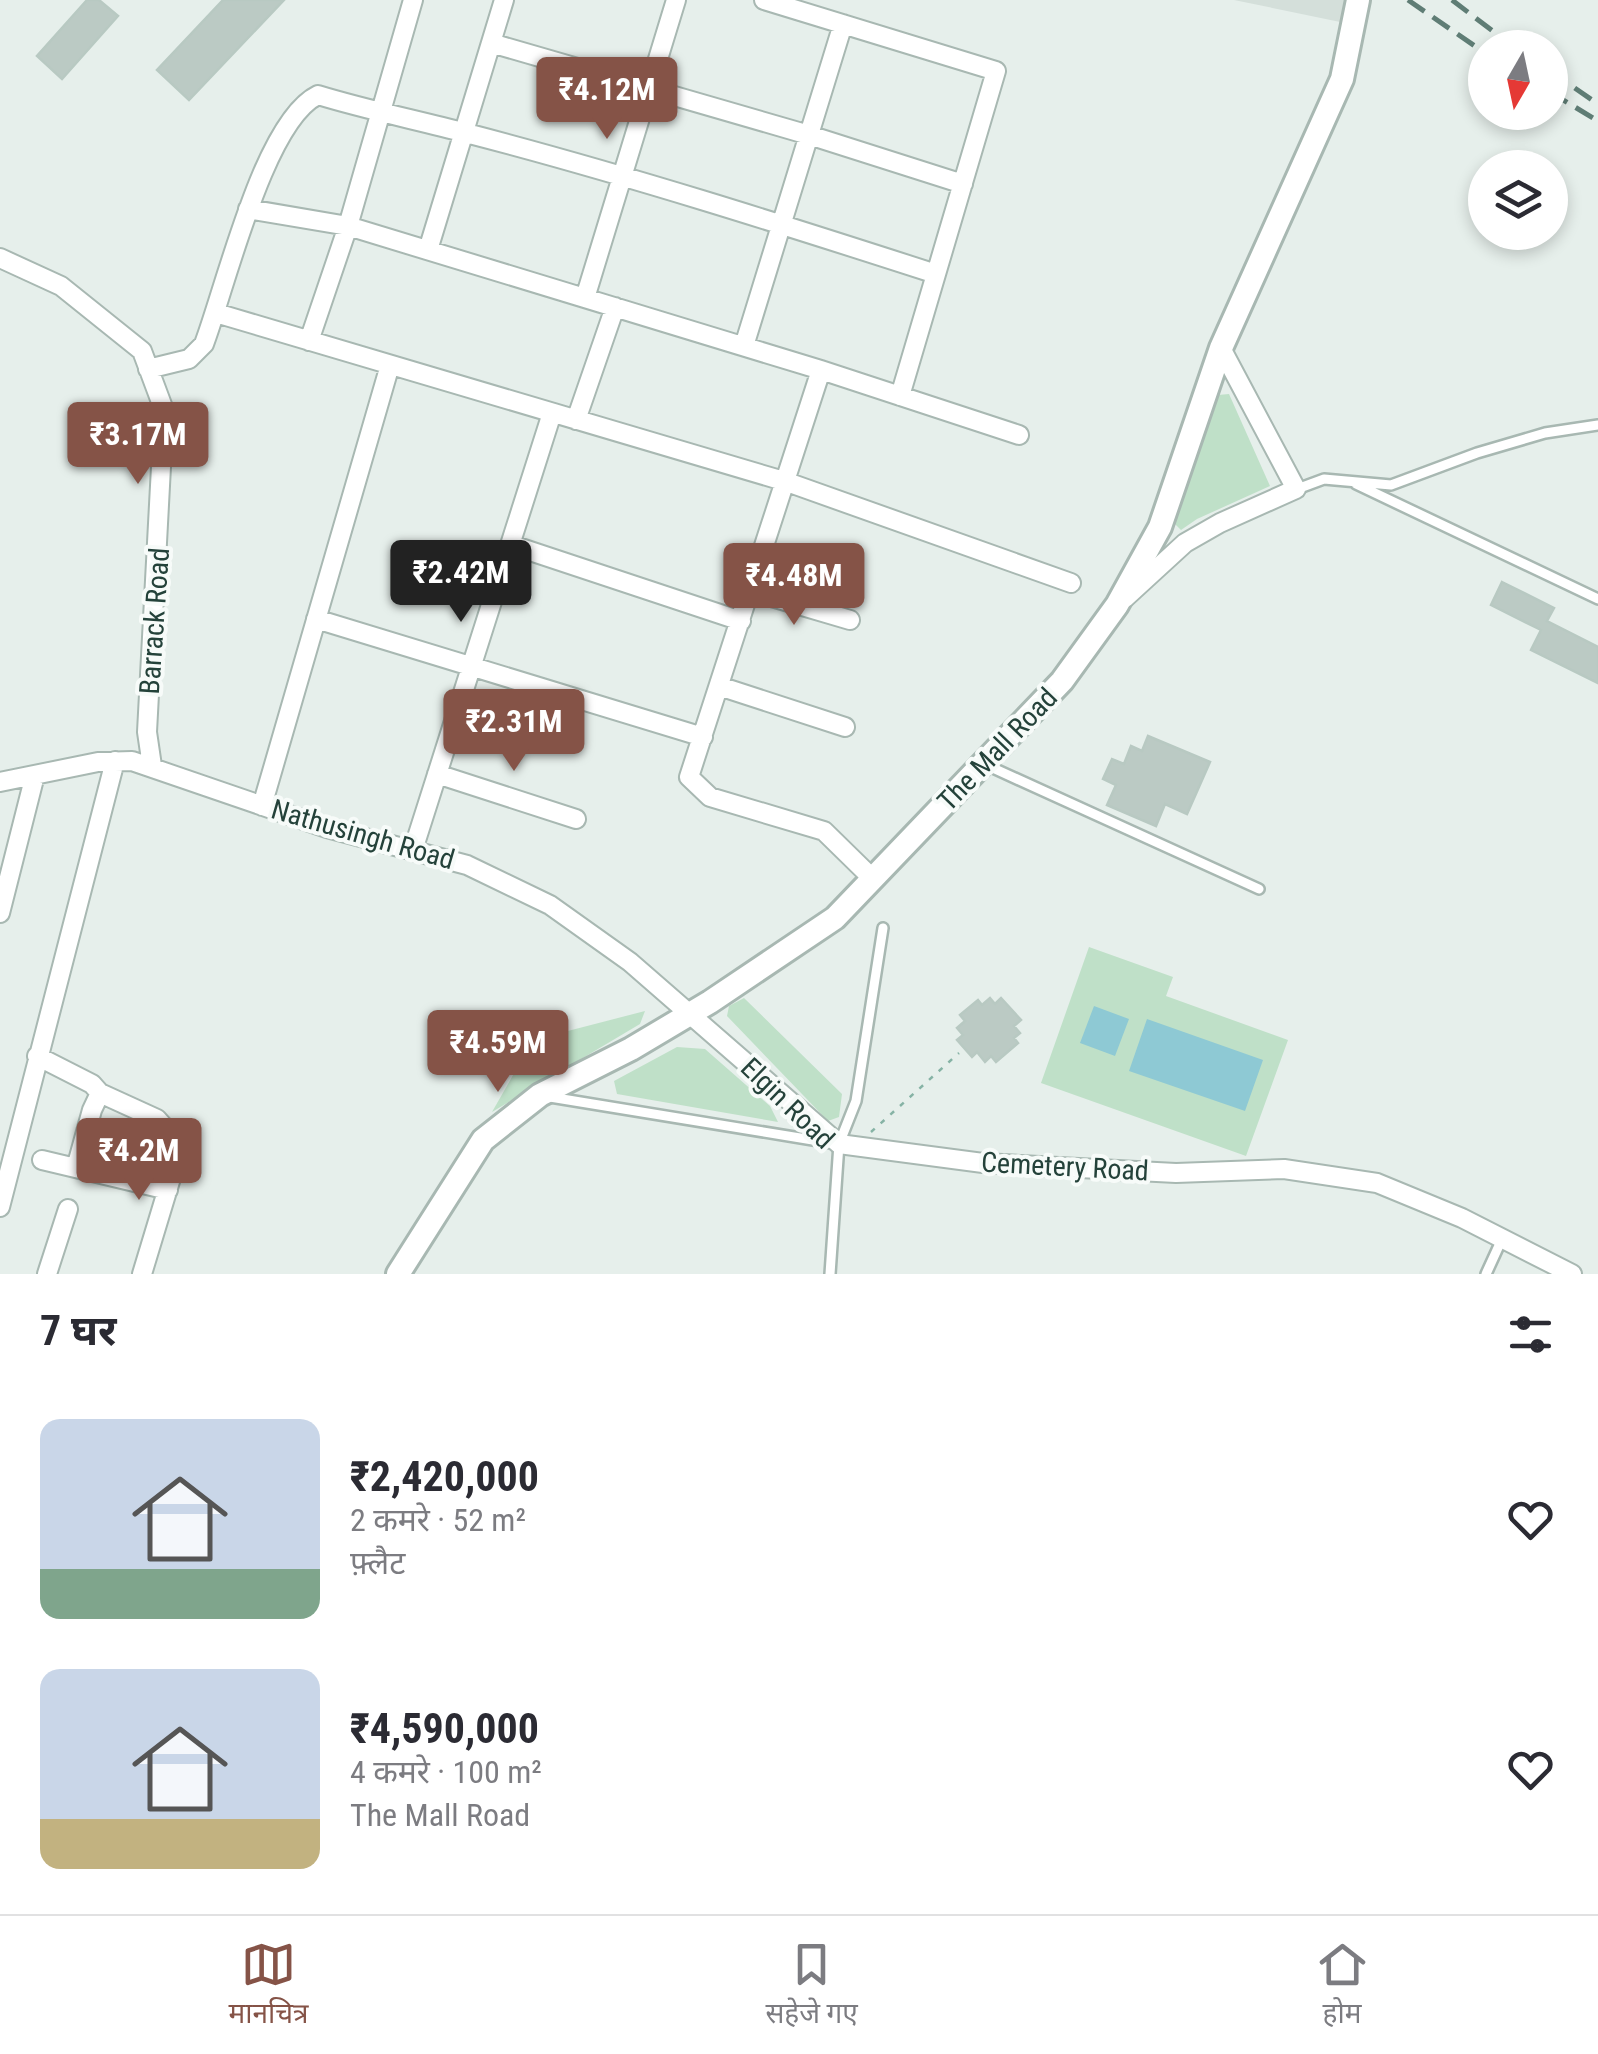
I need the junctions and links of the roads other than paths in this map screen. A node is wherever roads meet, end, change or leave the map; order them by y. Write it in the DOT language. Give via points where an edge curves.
graph roads {
  1 [pos="414,0"];
  2 [pos="504,0"];
  3 [pos="676,0"];
  4 [pos="764,0"];
  5 [pos="1358,0"];
  6 [pos="843,24"];
  7 [pos="491,43"];
  8 [pos="648,90"];
  9 [pos="380,114"];
  10 [pos="465,132"];
  11 [pos="809,134"];
  12 [pos="620,178"];
  13 [pos="963,184"];
  14 [pos="248,210"];
  15 [pos="781,224"];
  16 [pos="348,226"];
  17 [pos="428,250"];
  18 [pos="0,258"];
  19 [pos="936,274"];
  20 [pos="586,298"];
  21 [pos="614,307"];
  22 [pos="216,314"];
  23 [pos="309,341"];
  24 [pos="744,346"];
  25 [pos="1221,348"];
  26 [pos="390,364"];
  27 [pos="148,369"];
  28 [pos="822,370"];
  29 [pos="900,396"];
  30 [pos="552,412"];
  31 [pos="576,420"];
  32 [pos="1598,424"];
  33 [pos="1019,435"];
  34 [pos="787,482"];
  35 [pos="1351,482"];
  36 [pos="1296,489"];
  37 [pos="512,545"];
  38 [pos="1071,584"];
  39 [pos="751,591"];
  40 [pos="1598,598"];
  41 [pos="1117,605"];
  42 [pos="316,619"];
  43 [pos="850,620"];
  44 [pos="741,621"];
  45 [pos="474,665"];
  46 [pos="720,686"];
  47 [pos="845,727"];
  48 [pos="702,737"];
  49 [pos="116,761"];
  50 [pos="983,764"];
  51 [pos="152,766"];
  52 [pos="35,774"];
  53 [pos="438,774"];
  54 [pos="0,782"];
  55 [pos="262,806"];
  56 [pos="576,819"];
  57 [pos="412,850"];
  58 [pos="872,879"];
  59 [pos="1258,889"];
  60 [pos="0,914"];
  61 [pos="884,928"];
  62 [pos="689,1012"];
  63 [pos="37,1056"];
  64 [pos="100,1093"];
  65 [pos="540,1096"];
  66 [pos="847,1145"];
  67 [pos="42,1160"];
  68 [pos="76,1168"];
  69 [pos="168,1190"];
  70 [pos="0,1207"];
  71 [pos="68,1210"];
  72 [pos="1502,1238"];
  73 [pos="47,1274"];
  74 [pos="142,1274"];
  75 [pos="398,1274"];
  76 [pos="830,1274"];
  77 [pos="1486,1274"];
  78 [pos="1572,1274"];
  1 -- 9 [label="street"];
  2 -- 7 [label="street"];
  3 -- 8 [label="street"];
  4 -- 6 [label="street"];
  5 -- 25 [label="street, The Mall Road" via="1342,79"];
  6 -- 11 [label="street"];
  6 -- 13 [label="street" via="996,71"];
  7 -- 8 [label="street"];
  7 -- 10 [label="street"];
  8 -- 11 [label="street"];
  8 -- 12 [label="street"];
  9 -- 10 [label="street"];
  9 -- 14 [label="street" via="318,95 304,102"];
  9 -- 16 [label="street"];
  10 -- 12 [label="street"];
  10 -- 17 [label="street"];
  11 -- 13 [label="street"];
  11 -- 15 [label="street"];
  12 -- 15 [label="street"];
  12 -- 20 [label="street"];
  13 -- 19 [label="street"];
  14 -- 16 [label="street"];
  14 -- 22 [label="street"];
  15 -- 19 [label="street"];
  15 -- 24 [label="street"];
  16 -- 17 [label="street"];
  16 -- 23 [label="street"];
  17 -- 20 [label="street"];
  18 -- 27 [label="street, Barrack Road" via="61,286 142,351"];
  19 -- 29 [label="street"];
  20 -- 21 [label="street"];
  21 -- 24 [label="street"];
  21 -- 31 [label="street"];
  22 -- 23 [label="street"];
  22 -- 27 [label="street" via="204,344 189,359"];
  23 -- 26 [label="street"];
  24 -- 28 [label="street"];
  25 -- 36 [label="street"];
  25 -- 41 [label="street, The Mall Road" via="1160,527"];
  26 -- 30 [label="street"];
  26 -- 42 [label="street"];
  27 -- 51 [label="street, Barrack Road" via="164,410 147,732"];
  28 -- 29 [label="street"];
  28 -- 34 [label="street"];
  29 -- 33 [label="street"];
  30 -- 31 [label="street"];
  30 -- 37 [label="street"];
  31 -- 34 [label="street"];
  32 -- 35 [label="lane" via="1476,453 1391,485"];
  34 -- 38 [label="street"];
  34 -- 39 [label="street"];
  35 -- 36 [label="lane" via="1324,479"];
  35 -- 40 [label="lane"];
  36 -- 41 [label="street" via="1185,543"];
  37 -- 44 [label="street"];
  37 -- 45 [label="street"];
  39 -- 43 [label="street"];
  39 -- 44 [label="street"];
  41 -- 50 [label="street, The Mall Road" via="1062,681"];
  42 -- 45 [label="street"];
  42 -- 55 [label="street"];
  44 -- 46 [label="street"];
  45 -- 48 [label="street"];
  45 -- 53 [label="street"];
  46 -- 47 [label="street"];
  46 -- 48 [label="street"];
  48 -- 58 [label="street" via="689,777 710,797 824,830"];
  49 -- 51 [label="street, Nathusingh Road"];
  49 -- 52 [label="street, Nathusingh Road"];
  49 -- 63 [label="street"];
  50 -- 58 [label="street, The Mall Road"];
  50 -- 59 [label="lane"];
  51 -- 55 [label="street, Nathusingh Road"];
  52 -- 54 [label="street, Nathusingh Road"];
  52 -- 60 [label="street"];
  53 -- 56 [label="street"];
  53 -- 57 [label="street"];
  55 -- 57 [label="street, Nathusingh Road"];
  57 -- 62 [label="street, Nathusingh Road" via="468,864 550,905"];
  58 -- 62 [label="street, The Mall Road" via="835,918"];
  61 -- 66 [label="lane"];
  62 -- 65 [label="street, The Mall Road"];
  62 -- 66 [label="street, Elgin Road"];
  63 -- 64 [label="street"];
  63 -- 70 [label="street"];
  64 -- 68 [label="street"];
  64 -- 69 [label="street" via="157,1119 185,1151"];
  65 -- 66 [label="lane, Cemetery Road"];
  65 -- 75 [label="street, The Mall Road" via="483,1140"];
  66 -- 72 [label="street, Cemetery Road" via="983,1162 1176,1173 1284,1169 1376,1182"];
  66 -- 76 [label="lane, Elgin Road"];
  67 -- 68 [label="street"];
  68 -- 69 [label="street"];
  69 -- 74 [label="street"];
  71 -- 73 [label="street"];
  72 -- 77 [label="lane"];
  72 -- 78 [label="street, Cemetery Road"];
}
